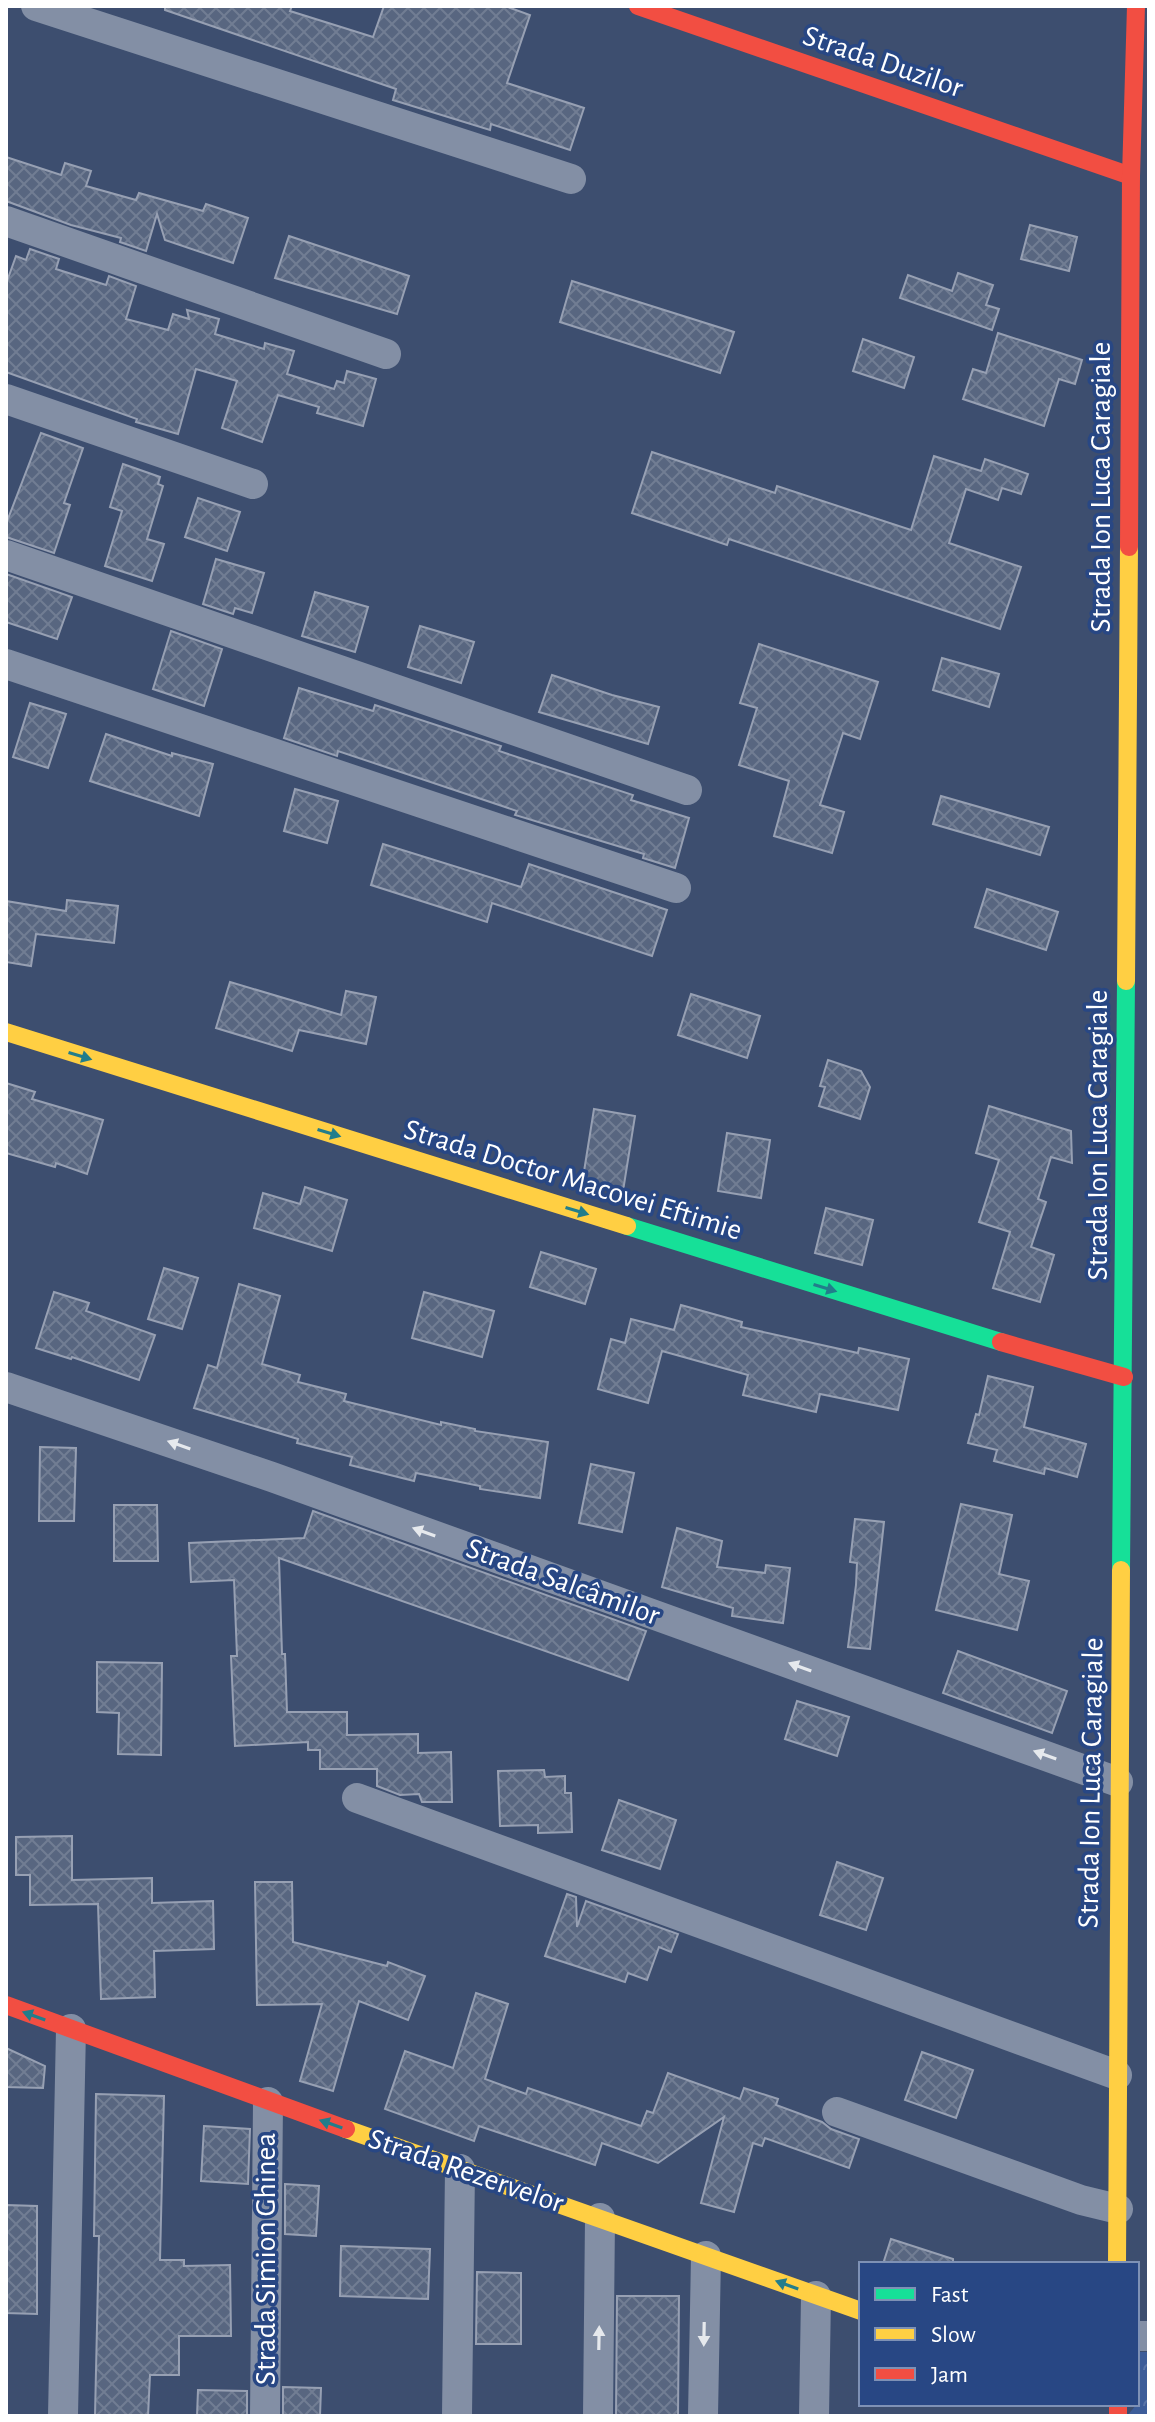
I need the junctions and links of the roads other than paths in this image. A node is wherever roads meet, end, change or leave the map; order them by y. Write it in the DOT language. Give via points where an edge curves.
graph roads {
  1 [pos="36,6"];
  2 [pos="638,6"];
  3 [pos="1136,6"];
  4 [pos="1130,172"];
  5 [pos="571,179"];
  6 [pos="6,221"];
  7 [pos="386,354"];
  8 [pos="6,399"];
  9 [pos="1139,459"];
  10 [pos="253,484"];
  11 [pos="6,555"];
  12 [pos="6,664"];
  13 [pos="687,790"];
  14 [pos="676,888"];
  15 [pos="6,1032"];
  16 [pos="1124,1377"];
  17 [pos="6,1387"];
  18 [pos="1136,1445"];
  19 [pos="1118,1782"];
  20 [pos="357,1798"];
  21 [pos="6,2005"];
  22 [pos="71,2029"];
  23 [pos="1117,2075"];
  24 [pos="268,2102"];
  25 [pos="837,2112"];
  26 [pos="460,2169"];
  27 [pos="1118,2209"];
  28 [pos="600,2218"];
  29 [pos="706,2256"];
  30 [pos="1117,2262"];
  31 [pos="816,2296"];
  32 [pos="859,2310"];
  33 [pos="63,2416"];
  34 [pos="265,2416"];
  35 [pos="457,2416"];
  36 [pos="598,2416"];
  37 [pos="703,2416"];
  38 [pos="814,2416"];
  1 -- 5 [label="street"];
  2 -- 4 [label="street, Strada Duzilor"];
  3 -- 4 [label="street, Strada Ion Luca Caragiale"];
  4 -- 9 [label="street, Strada Ion Luca Caragiale"];
  6 -- 7 [label="street"];
  8 -- 10 [label="street"];
  9 -- 16 [label="street, Strada Ion Luca Caragiale"];
  11 -- 13 [label="street"];
  12 -- 14 [label="street"];
  15 -- 16 [label="street, Strada Doctor Macovei Eftimie, one-way"];
  16 -- 18 [label="street, Strada Ion Luca Caragiale"];
  19 -- 17 [label="street, Strada Salcâmilor, one-way" via="272,1477"];
  18 -- 19 [label="street, Strada Ion Luca Caragiale"];
  19 -- 23 [label="street, Strada Ion Luca Caragiale"];
  20 -- 23 [label="street"];
  22 -- 21 [label="street, Strada Rezervelor, one-way"];
  22 -- 24 [label="street, Strada Rezervelor"];
  22 -- 33 [label="street"];
  23 -- 27 [label="street, Strada Ion Luca Caragiale"];
  26 -- 24 [label="street, Strada Rezervelor, one-way"];
  24 -- 34 [label="street, Strada Simion Ghinea"];
  25 -- 27 [label="street"];
  26 -- 28 [label="street, Strada Rezervelor"];
  26 -- 35 [label="street"];
  27 -- 30 [label="street, Strada Ion Luca Caragiale"];
  28 -- 29 [label="street, Strada Rezervelor"];
  36 -- 28 [label="street, one-way"];
  31 -- 29 [label="street, Strada Rezervelor, one-way"];
  29 -- 37 [label="street, one-way"];
  31 -- 32 [label="street, Strada Rezervelor"];
  31 -- 38 [label="street"];
}
